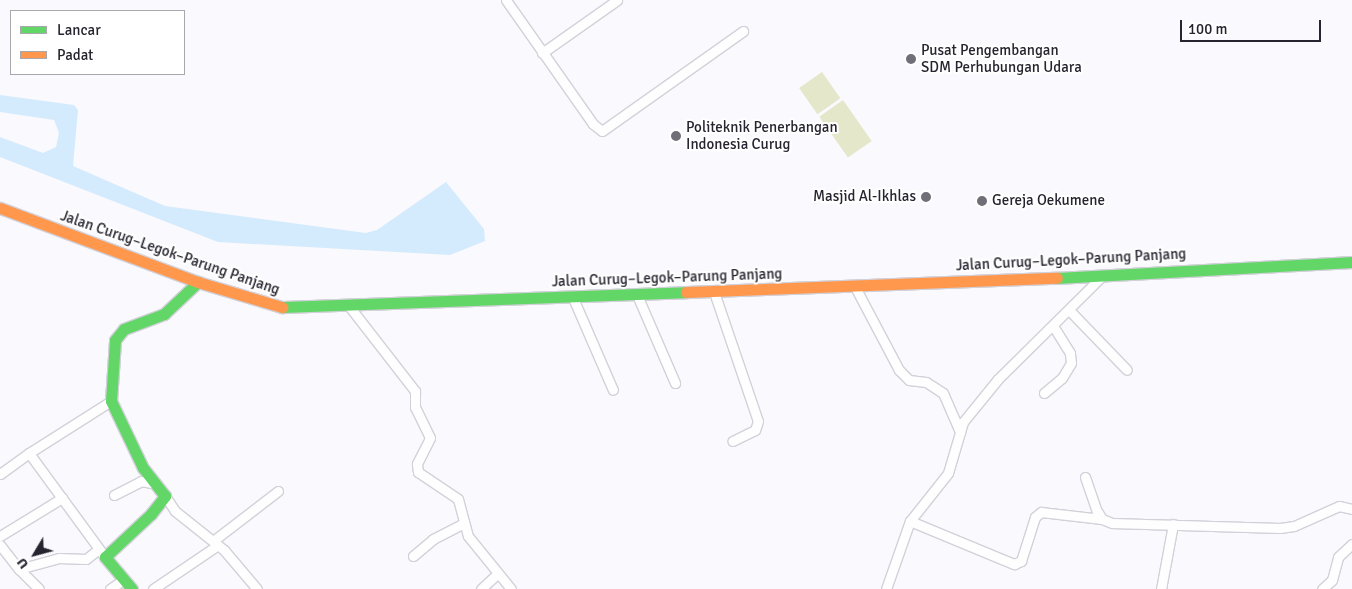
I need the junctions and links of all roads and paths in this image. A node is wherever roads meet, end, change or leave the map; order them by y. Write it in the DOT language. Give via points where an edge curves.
graph roads {
  1 [pos="506,0"];
  2 [pos="617,0"];
  3 [pos="743,31"];
  4 [pos="542,53"];
  5 [pos="0,208"];
  6 [pos="1352,262"];
  7 [pos="1102,276"];
  8 [pos="198,282"];
  9 [pos="854,285"];
  10 [pos="714,292"];
  11 [pos="637,295"];
  12 [pos="573,298"];
  13 [pos="349,306"];
  14 [pos="1069,310"];
  15 [pos="1054,327"];
  16 [pos="1127,370"];
  17 [pos="675,383"];
  18 [pos="613,390"];
  19 [pos="1044,393"];
  20 [pos="111,401"];
  21 [pos="960,432"];
  22 [pos="732,441"];
  23 [pos="29,453"];
  24 [pos="0,474"];
  25 [pos="1085,477"];
  26 [pos="157,484"];
  27 [pos="278,491"];
  28 [pos="114,495"];
  29 [pos="165,496"];
  30 [pos="62,498"];
  31 [pos="1352,509"];
  32 [pos="1102,519"];
  33 [pos="910,521"];
  34 [pos="464,523"];
  35 [pos="1173,524"];
  36 [pos="0,536"];
  37 [pos="215,543"];
  38 [pos="1352,544"];
  39 [pos="0,545"];
  40 [pos="102,553"];
  41 [pos="413,556"];
  42 [pos="19,569"];
  43 [pos="498,573"];
  44 [pos="123,580"];
  45 [pos="39,589"];
  46 [pos="110,589"];
  47 [pos="132,589"];
  48 [pos="153,589"];
  49 [pos="257,589"];
  50 [pos="481,589"];
  51 [pos="511,589"];
  52 [pos="886,589"];
  53 [pos="1161,589"];
  54 [pos="1322,589"];
  1 -- 4 [label="street"];
  2 -- 4 [label="street"];
  3 -- 4 [label="street" via="602,131 593,124"];
  5 -- 8 [label="main road, Jalan Curug–Legok–Parung Panjang"];
  6 -- 7 [label="main road, Jalan Curug–Legok–Parung Panjang"];
  7 -- 9 [label="main road, Jalan Curug–Legok–Parung Panjang"];
  7 -- 14 [label="street"];
  8 -- 13 [label="main road, Jalan Curug–Legok–Parung Panjang" via="278,307"];
  8 -- 20 [label="main road" via="164,314 136,323 119,334 115,340"];
  9 -- 10 [label="main road, Jalan Curug–Legok–Parung Panjang"];
  9 -- 21 [label="street" via="899,370 909,380 926,382 943,393"];
  10 -- 11 [label="main road, Jalan Curug–Legok–Parung Panjang"];
  10 -- 22 [label="street" via="758,421 755,430"];
  11 -- 12 [label="main road, Jalan Curug–Legok–Parung Panjang"];
  11 -- 17 [label="street"];
  12 -- 13 [label="main road, Jalan Curug–Legok–Parung Panjang"];
  12 -- 18 [label="street"];
  13 -- 34 [label="street" via="416,391 415,406 430,438 417,468 423,476 458,499"];
  14 -- 15 [label="street"];
  14 -- 16 [label="street"];
  15 -- 19 [label="street" via="1070,353 1071,363 1062,378"];
  15 -- 21 [label="street" via="998,378 963,422"];
  20 -- 23 [label="street"];
  20 -- 26 [label="main road" via="143,468"];
  21 -- 33 [label="street" via="948,473"];
  23 -- 24 [label="street"];
  23 -- 30 [label="street"];
  25 -- 32 [label="street"];
  26 -- 28 [label="street" via="141,481"];
  26 -- 29 [label="main road"];
  27 -- 37 [label="street"];
  29 -- 37 [label="street" via="175,511"];
  29 -- 40 [label="main road"];
  30 -- 36 [label="street"];
  30 -- 40 [label="street"];
  31 -- 35 [label="street" via="1339,506 1294,526 1280,528"];
  32 -- 33 [label="street" via="1041,512 1036,517 1021,560 1014,564"];
  32 -- 35 [label="street" via="1112,523"];
  33 -- 52 [label="street"];
  34 -- 41 [label="street" via="447,530"];
  34 -- 43 [label="street" via="468,536"];
  35 -- 53 [label="street"];
  37 -- 48 [label="street"];
  37 -- 49 [label="street"];
  38 -- 54 [label="street" via="1338,557 1332,580"];
  39 -- 42 [label="street"];
  40 -- 42 [label="street" via="86,559 50,559"];
  40 -- 44 [label="main road"];
  42 -- 45 [label="street"];
  43 -- 50 [label="street"];
  43 -- 51 [label="street"];
  44 -- 46 [label="street"];
  44 -- 47 [label="main road"];
}
